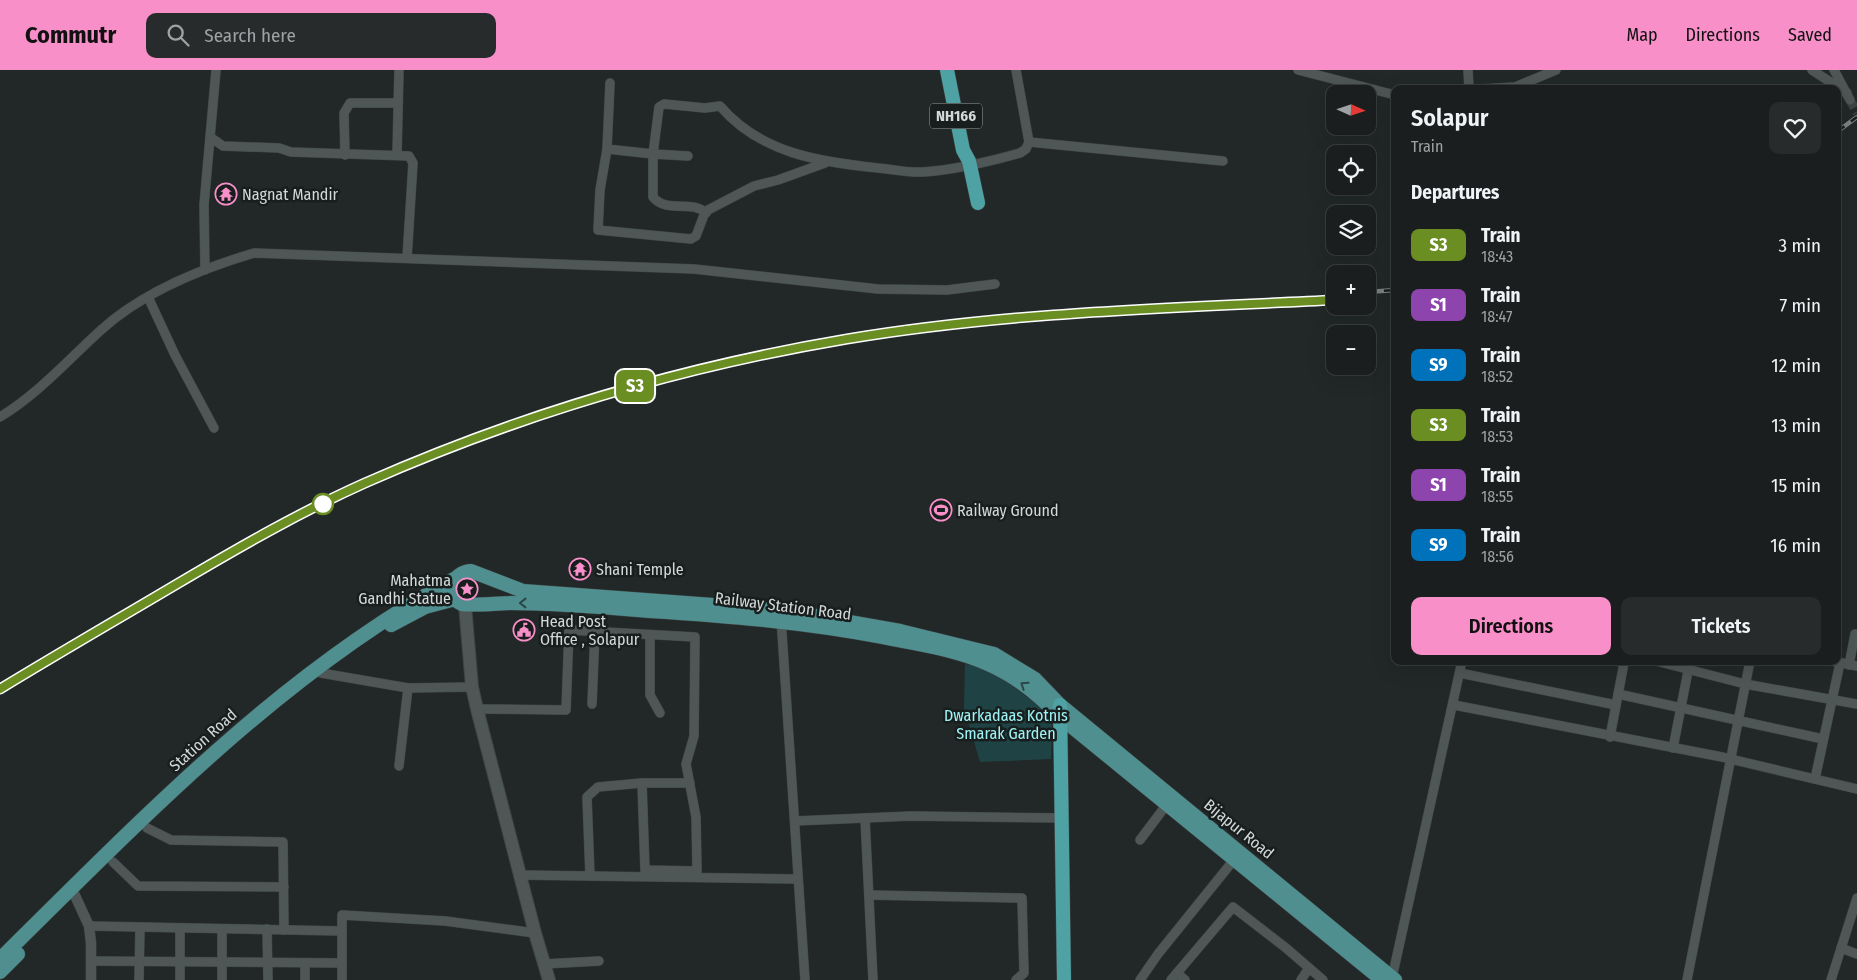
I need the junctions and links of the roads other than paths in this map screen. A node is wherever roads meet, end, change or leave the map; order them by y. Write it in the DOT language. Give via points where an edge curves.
graph roads {
  1 [pos="216,70"];
  2 [pos="398,70"];
  3 [pos="947,70"];
  4 [pos="955,70"];
  5 [pos="1016,70"];
  6 [pos="1298,70"];
  7 [pos="1468,70"];
  8 [pos="1556,70"];
  9 [pos="1812,70"];
  10 [pos="1834,70"];
  11 [pos="610,83"];
  12 [pos="1469,85"];
  13 [pos="1520,85"];
  14 [pos="1833,85"];
  15 [pos="1841,91"];
  16 [pos="1391,93"];
  17 [pos="398,103"];
  18 [pos="210,137"];
  19 [pos="1029,142"];
  20 [pos="607,149"];
  21 [pos="397,154"];
  22 [pos="653,154"];
  23 [pos="345,155"];
  24 [pos="688,156"];
  25 [pos="1224,161"];
  26 [pos="826,162"];
  27 [pos="969,164"];
  28 [pos="978,203"];
  29 [pos="706,213"];
  30 [pos="407,258"];
  31 [pos="205,270"];
  32 [pos="995,284"];
  33 [pos="148,296"];
  34 [pos="0,416"];
  35 [pos="214,428"];
  36 [pos="481,577"];
  37 [pos="454,579"];
  38 [pos="466,602"];
  39 [pos="781,615"];
  40 [pos="595,632"];
  41 [pos="1855,634"];
  42 [pos="650,635"];
  43 [pos="1845,664"];
  44 [pos="1461,665"];
  45 [pos="1622,665"];
  46 [pos="1690,665"];
  47 [pos="1749,665"];
  48 [pos="321,673"];
  49 [pos="1460,673"];
  50 [pos="1745,684"];
  51 [pos="472,687"];
  52 [pos="408,688"];
  53 [pos="1618,694"];
  54 [pos="1832,699"];
  55 [pos="592,704"];
  56 [pos="1857,704"];
  57 [pos="1454,705"];
  58 [pos="1616,705"];
  59 [pos="1681,708"];
  60 [pos="477,709"];
  61 [pos="1060,711"];
  62 [pos="660,713"];
  63 [pos="1738,720"];
  64 [pos="1610,736"];
  65 [pos="1824,738"];
  66 [pos="1673,748"];
  67 [pos="1731,759"];
  68 [pos="399,766"];
  69 [pos="1815,779"];
  70 [pos="642,783"];
  71 [pos="690,783"];
  72 [pos="1857,789"];
  73 [pos="1167,804"];
  74 [pos="865,818"];
  75 [pos="1062,818"];
  76 [pos="795,821"];
  77 [pos="146,828"];
  78 [pos="1140,840"];
  79 [pos="1238,856"];
  80 [pos="113,862"];
  81 [pos="519,875"];
  82 [pos="590,876"];
  83 [pos="798,879"];
  84 [pos="284,887"];
  85 [pos="74,894"];
  86 [pos="869,895"];
  87 [pos="1857,898"];
  88 [pos="89,926"];
  89 [pos="140,927"];
  90 [pos="180,928"];
  91 [pos="222,929"];
  92 [pos="267,929"];
  93 [pos="284,930"];
  94 [pos="342,931"];
  95 [pos="534,933"];
  96 [pos="1841,948"];
  97 [pos="1857,954"];
  98 [pos="600,961"];
  99 [pos="91,962"];
  100 [pos="139,962"];
  101 [pos="180,962"];
  102 [pos="222,962"];
  103 [pos="267,963"];
  104 [pos="305,963"];
  105 [pos="342,963"];
  106 [pos="544,964"];
  107 [pos="1310,968"];
  108 [pos="0,971"];
  109 [pos="1174,976"];
  110 [pos="1390,979"];
  111 [pos="91,980"];
  112 [pos="139,980"];
  113 [pos="180,980"];
  114 [pos="222,980"];
  115 [pos="268,980"];
  116 [pos="305,980"];
  117 [pos="342,980"];
  118 [pos="549,980"];
  119 [pos="805,980"];
  120 [pos="873,980"];
  121 [pos="1016,980"];
  122 [pos="1064,980"];
  123 [pos="1140,980"];
  124 [pos="1185,980"];
  125 [pos="1301,980"];
  126 [pos="1323,980"];
  127 [pos="1687,980"];
  128 [pos="1832,980"];
  1 -- 18 [label="street"];
  2 -- 17 [label="street"];
  3 -- 27 [label="highway, NH166" via="963,150"];
  4 -- 27 [label="highway, NH166" via="970,149"];
  5 -- 19 [label="street"];
  6 -- 16 [label="street"];
  7 -- 12 [label="street"];
  8 -- 13 [label="street"];
  9 -- 14 [label="street"];
  10 -- 15 [label="street" via="1848,96"];
  11 -- 20 [label="street"];
  17 -- 21 [label="street"];
  17 -- 23 [label="street" via="350,103 344,113"];
  18 -- 23 [label="street" via="223,146"];
  18 -- 31 [label="street" via="204,205"];
  19 -- 25 [label="street"];
  19 -- 27 [label="street" via="1020,153"];
  20 -- 22 [label="street"];
  20 -- 29 [label="street" via="598,230 691,239 696,236"];
  21 -- 23 [label="street"];
  21 -- 30 [label="street" via="409,156 412,162"];
  22 -- 24 [label="street"];
  22 -- 26 [label="street" via="658,107 664,104 705,108 720,106 731,119 770,143 803,157"];
  22 -- 29 [label="street" via="652,187 656,201 665,206 701,208"];
  26 -- 27 [label="street" via="921,172"];
  26 -- 29 [label="street" via="754,186"];
  27 -- 28 [label="highway, NH166"];
  30 -- 31 [label="street" via="254,253"];
  30 -- 32 [label="street" via="694,269 878,289 947,290"];
  31 -- 33 [label="street"];
  33 -- 34 [label="street" via="102,329 65,365"];
  33 -- 35 [label="street" via="174,355"];
  36 -- 37 [label="main road" via="475,572 467,572 458,574"];
  36 -- 38 [label="main road" via="484,590"];
  36 -- 39 [label="main road, Railway Station Road" via="523,591"];
  37 -- 38 [label="main road" via="452,590"];
  37 -- 85 [label="main road, Station Road" via="417,598 372,628 284,693 192,773"];
  39 -- 38 [label="main road, Railway Station Road, one-way"];
  38 -- 48 [label="main road, Station Road" via="425,607 371,636"];
  38 -- 51 [label="main road"];
  39 -- 61 [label="main road, Railway Station Road" via="900,631 994,654 1035,679"];
  39 -- 76 [label="street"];
  40 -- 42 [label="street"];
  40 -- 55 [label="street"];
  40 -- 60 [label="street" via="569,630 566,710"];
  41 -- 43 [label="street"];
  42 -- 62 [label="street" via="650,694"];
  42 -- 71 [label="street" via="695,637 694,736 686,764"];
  43 -- 54 [label="street"];
  44 -- 49 [label="street"];
  45 -- 53 [label="street"];
  46 -- 50 [label="street"];
  46 -- 59 [label="street"];
  47 -- 50 [label="street"];
  48 -- 52 [label="street"];
  48 -- 77 [label="main road, Station Road"];
  49 -- 57 [label="street"];
  49 -- 58 [label="street"];
  50 -- 54 [label="street"];
  50 -- 63 [label="street"];
  51 -- 52 [label="street"];
  51 -- 60 [label="main road"];
  52 -- 68 [label="street"];
  53 -- 58 [label="street"];
  53 -- 59 [label="street"];
  54 -- 56 [label="street"];
  54 -- 65 [label="street"];
  57 -- 64 [label="street"];
  57 -- 110 [label="street"];
  58 -- 64 [label="street"];
  59 -- 63 [label="street"];
  59 -- 66 [label="street"];
  60 -- 81 [label="main road"];
  61 -- 73 [label="main road"];
  61 -- 75 [label="highway"];
  61 -- 79 [label="main road, Bijapur Road"];
  63 -- 65 [label="street"];
  63 -- 67 [label="street"];
  64 -- 66 [label="street"];
  65 -- 69 [label="street"];
  66 -- 67 [label="street"];
  67 -- 69 [label="street"];
  67 -- 127 [label="street"];
  69 -- 72 [label="street"];
  70 -- 71 [label="street"];
  70 -- 71 [label="street" via="645,870 697,871 696,816"];
  70 -- 82 [label="street" via="598,787 587,797"];
  73 -- 78 [label="street"];
  73 -- 79 [label="main road"];
  74 -- 75 [label="street"];
  74 -- 76 [label="street"];
  74 -- 86 [label="street"];
  75 -- 122 [label="highway"];
  76 -- 83 [label="street"];
  77 -- 80 [label="main road, Station Road"];
  77 -- 84 [label="street" via="171,840 284,842"];
  79 -- 110 [label="main road, Bijapur Road"];
  79 -- 123 [label="street"];
  80 -- 84 [label="street" via="138,886"];
  80 -- 85 [label="main road, Station Road"];
  81 -- 82 [label="street"];
  81 -- 95 [label="main road"];
  82 -- 83 [label="street"];
  83 -- 119 [label="street"];
  84 -- 93 [label="street"];
  85 -- 88 [label="street"];
  85 -- 108 [label="main road, Station Road"];
  86 -- 120 [label="street"];
  86 -- 121 [label="street" via="1022,898 1024,973"];
  87 -- 96 [label="street"];
  88 -- 89 [label="street"];
  88 -- 99 [label="street"];
  89 -- 90 [label="street"];
  89 -- 100 [label="street"];
  90 -- 91 [label="street"];
  90 -- 101 [label="street"];
  91 -- 92 [label="street"];
  91 -- 102 [label="street"];
  92 -- 93 [label="street"];
  92 -- 103 [label="street"];
  93 -- 94 [label="street"];
  94 -- 95 [label="street" via="342,915 445,921"];
  94 -- 105 [label="street"];
  95 -- 106 [label="main road"];
  96 -- 97 [label="street"];
  96 -- 128 [label="street"];
  98 -- 106 [label="street"];
  99 -- 100 [label="street"];
  99 -- 111 [label="street"];
  100 -- 101 [label="street"];
  100 -- 112 [label="street"];
  101 -- 102 [label="street"];
  101 -- 113 [label="street"];
  102 -- 103 [label="street"];
  102 -- 114 [label="street"];
  103 -- 104 [label="street"];
  103 -- 115 [label="street"];
  104 -- 105 [label="street"];
  104 -- 116 [label="street"];
  105 -- 117 [label="street"];
  106 -- 118 [label="main road"];
  107 -- 109 [label="street" via="1233,907"];
  107 -- 125 [label="street"];
  107 -- 126 [label="street"];
  109 -- 124 [label="street"];
}
